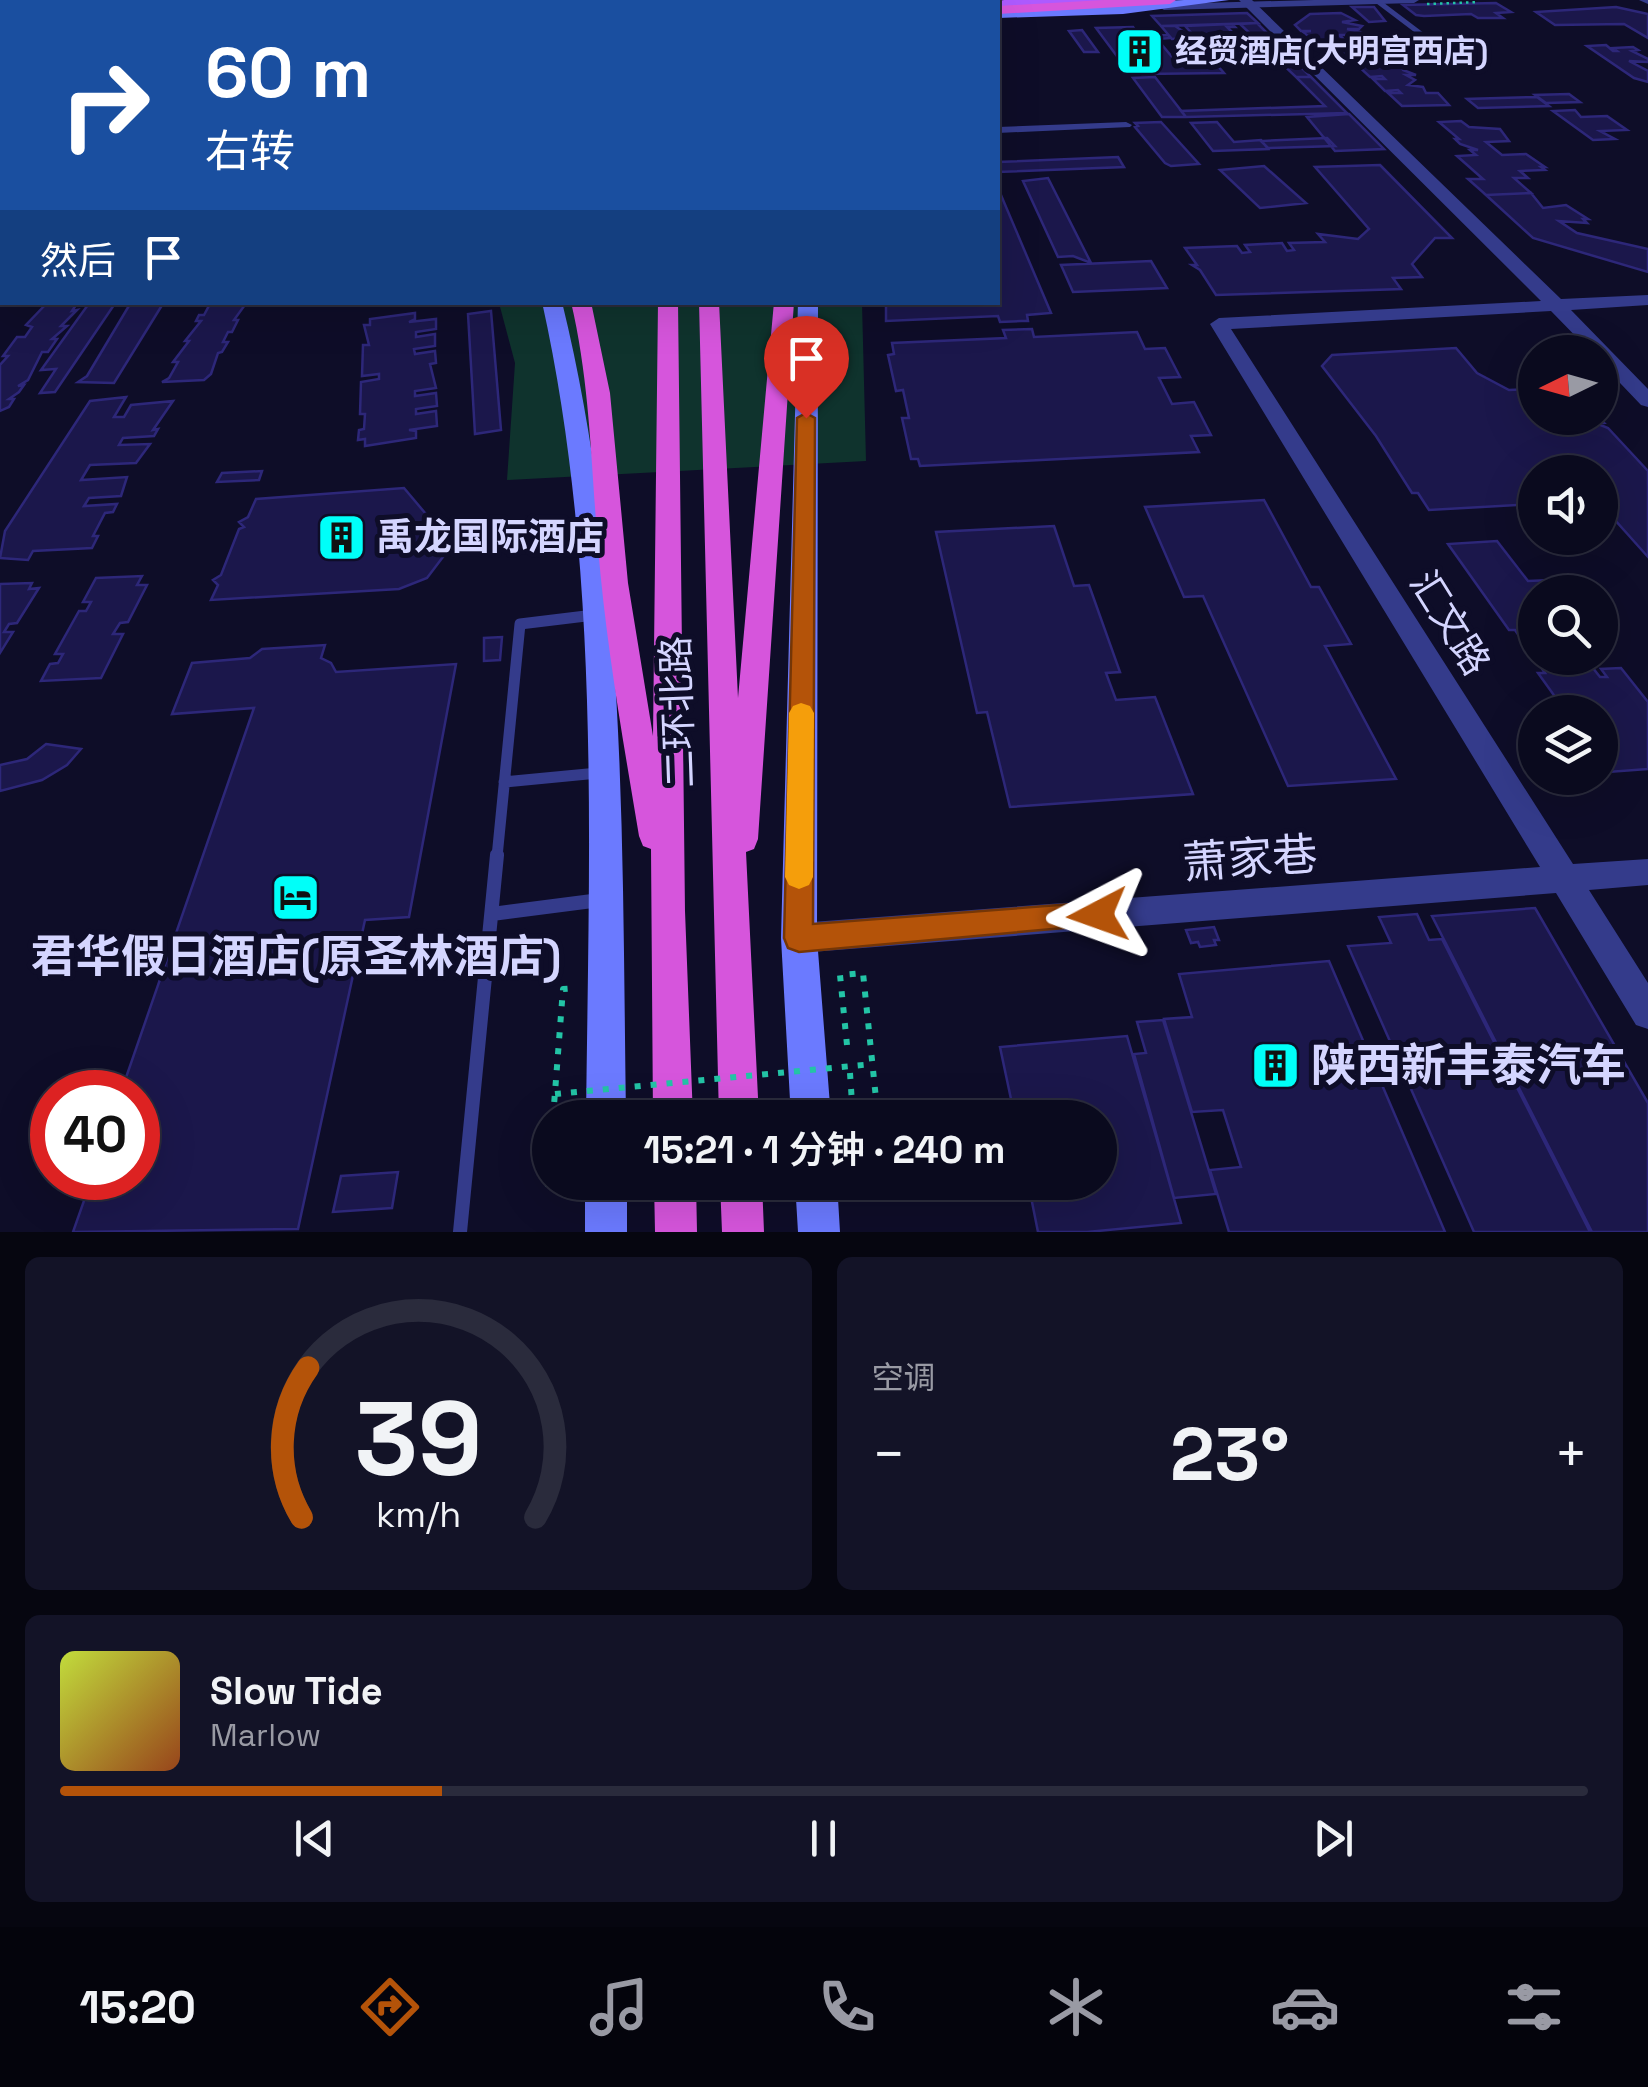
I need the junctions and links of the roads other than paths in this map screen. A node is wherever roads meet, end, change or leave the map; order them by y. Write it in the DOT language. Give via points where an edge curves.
graph roads {
  1 [pos="1150,0"];
  2 [pos="1223,0"];
  3 [pos="1377,0"];
  4 [pos="1354,1"];
  5 [pos="1248,2"];
  6 [pos="1417,2"];
  7 [pos="1167,3"];
  8 [pos="1000,8"];
  9 [pos="1000,8"];
  10 [pos="1000,8"];
  11 [pos="1421,34"];
  12 [pos="1126,126"];
  13 [pos="1000,130"];
  14 [pos="1648,300"];
  15 [pos="1555,304"];
  16 [pos="553,305"];
  17 [pos="582,305"];
  18 [pos="668,305"];
  19 [pos="709,305"];
  20 [pos="784,305"];
  21 [pos="808,305"];
  22 [pos="1648,401"];
  23 [pos="594,614"];
  24 [pos="602,772"];
  25 [pos="504,782"];
  26 [pos="1648,872"];
  27 [pos="1566,879"];
  28 [pos="607,900"];
  29 [pos="668,911"];
  30 [pos="492,914"];
  31 [pos="799,938"];
  32 [pos="732,955"];
  33 [pos="1648,1013"];
  34 [pos="606,1100"];
  35 [pos="673,1100"];
  36 [pos="738,1100"];
  37 [pos="811,1100"];
  38 [pos="606,1200"];
  39 [pos="675,1200"];
  40 [pos="742,1200"];
  41 [pos="817,1200"];
  42 [pos="460,1232"];
  43 [pos="606,1232"];
  44 [pos="676,1232"];
  45 [pos="743,1232"];
  46 [pos="820,1232"];
  1 -- 8 [label="main road"];
  2 -- 7 [label="main road"];
  3 -- 4 [label="street"];
  3 -- 6 [label="street"];
  3 -- 11 [label="lane"];
  4 -- 5 [label="street"];
  5 -- 7 [label="street"];
  5 -- 15 [label="street"];
  7 -- 9 [label="main road"];
  7 -- 10 [label="highway"];
  12 -- 13 [label="street"];
  14 -- 15 [label="street"];
  15 -- 22 [label="street"];
  15 -- 27 [label="street, 汇文路" via="1219,324"];
  16 -- 23 [label="main road" via="578,436"];
  17 -- 29 [label="highway" via="596,371 626,671"];
  18 -- 29 [label="highway, 二环北路"];
  19 -- 32 [label="highway, 二环北路"];
  20 -- 32 [label="highway"];
  21 -- 31 [label="main road"];
  23 -- 24 [label="main road"];
  23 -- 25 [label="lane" via="520,624"];
  24 -- 25 [label="lane"];
  24 -- 28 [label="main road"];
  25 -- 30 [label="lane"];
  26 -- 27 [label="street, 萧家巷"];
  27 -- 31 [label="street, 萧家巷"];
  27 -- 33 [label="street, 汇文路"];
  28 -- 30 [label="lane"];
  28 -- 34 [label="main road"];
  29 -- 35 [label="highway, 二环北路"];
  30 -- 42 [label="lane"];
  31 -- 37 [label="main road"];
  32 -- 36 [label="highway, 二环北路"];
  38 -- 43 [label="main road"];
  39 -- 44 [label="highway"];
  40 -- 45 [label="highway"];
  41 -- 46 [label="main road"];
}
